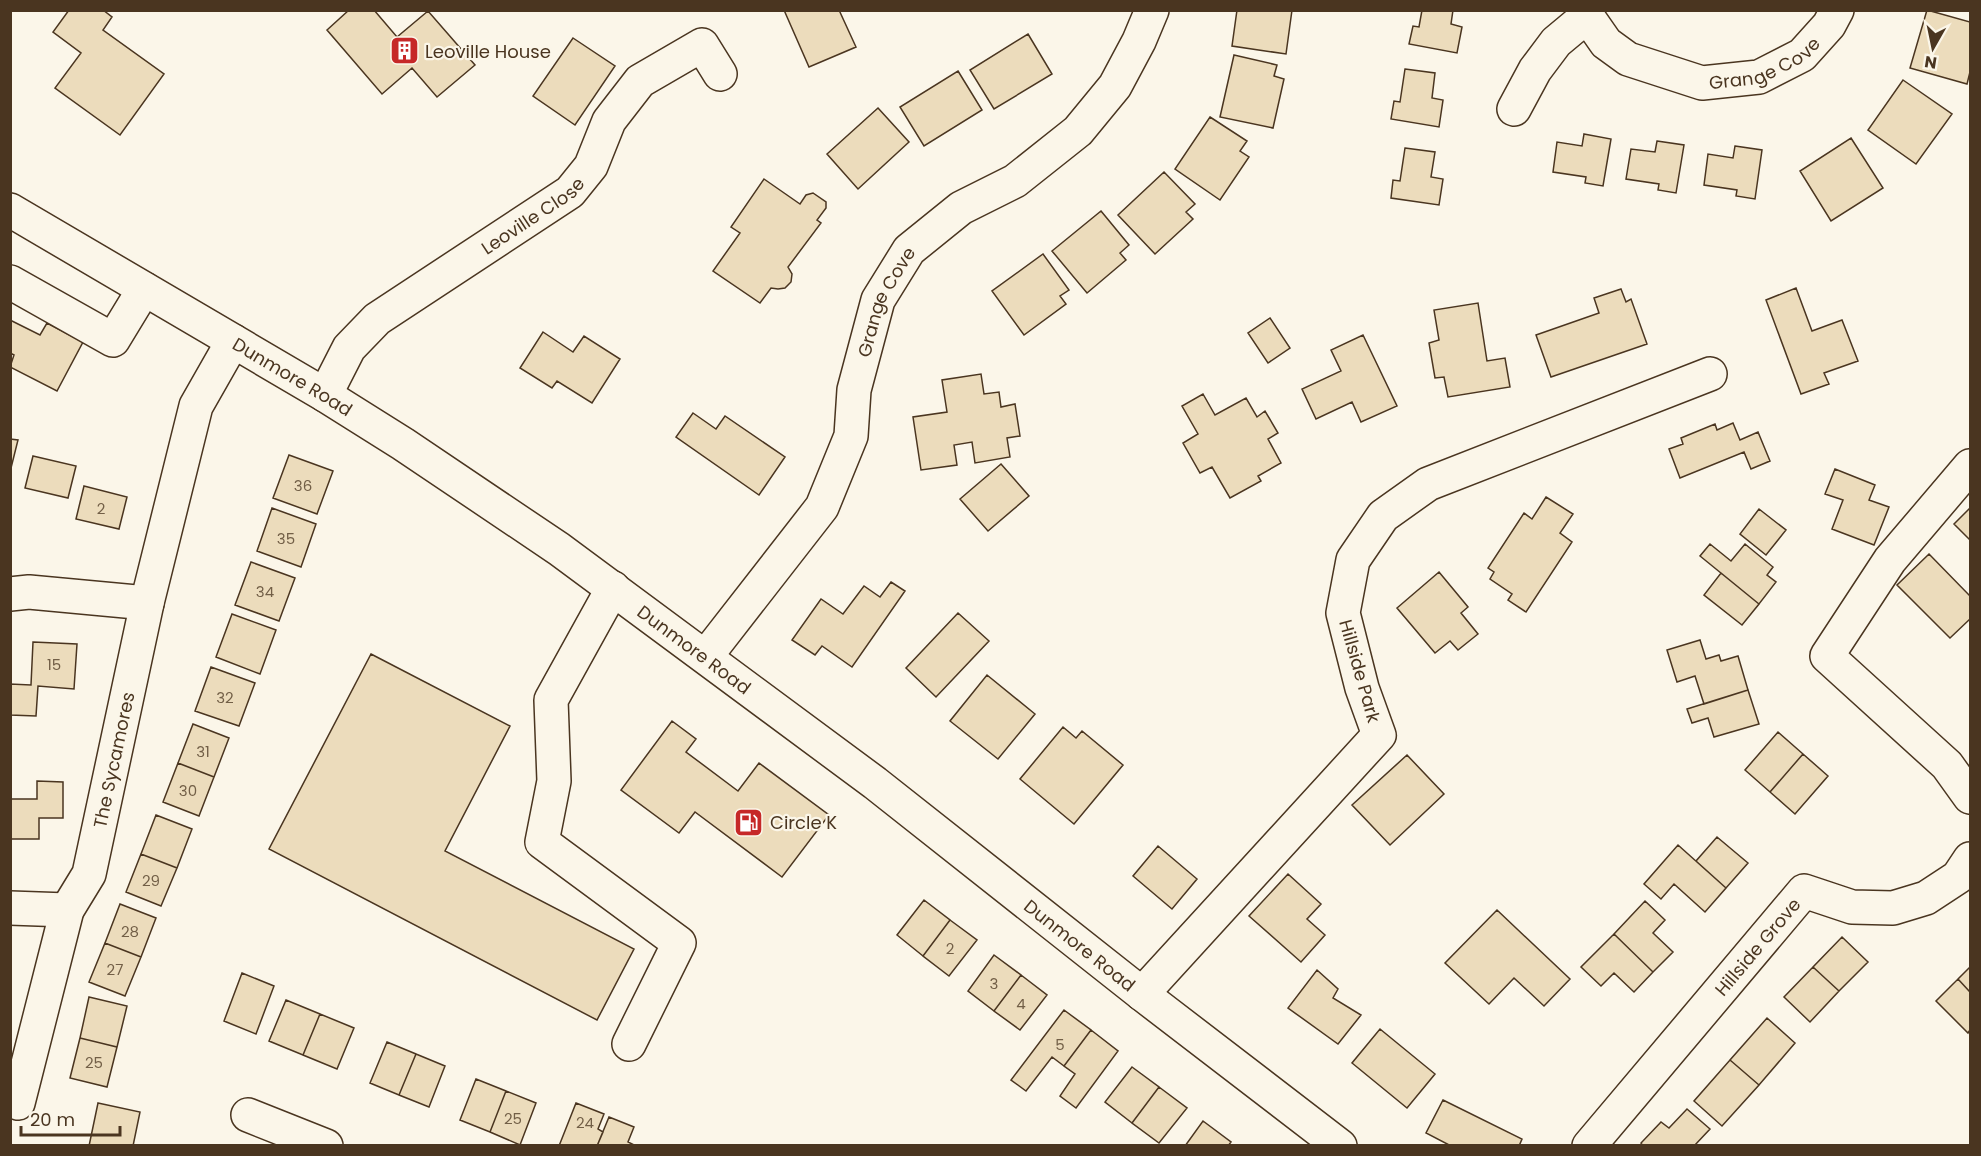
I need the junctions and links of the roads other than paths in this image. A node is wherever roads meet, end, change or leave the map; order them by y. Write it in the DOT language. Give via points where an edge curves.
graph roads {
  1 [pos="1152,10"];
  2 [pos="1837,10"];
  3 [pos="1585,14"];
  4 [pos="720,74"];
  5 [pos="1514,109"];
  6 [pos="10,210"];
  7 [pos="10,282"];
  8 [pos="144,289"];
  9 [pos="233,341"];
  10 [pos="1710,374"];
  11 [pos="325,395"];
  12 [pos="1971,466"];
  13 [pos="613,588"];
  14 [pos="10,594"];
  15 [pos="147,603"];
  16 [pos="706,656"];
  17 [pos="1971,797"];
  18 [pos="1971,859"];
  19 [pos="10,908"];
  20 [pos="67,910"];
  21 [pos="1142,994"];
  22 [pos="629,1044"];
  23 [pos="18,1103"];
  24 [pos="248,1115"];
  25 [pos="326,1146"];
  26 [pos="1340,1146"];
  27 [pos="1589,1146"];
  1 -- 16 [label="street, Grange Cove" via="1115,86 1078,131 1015,181 961,208 909,250 878,300 854,390 850,436 822,507"];
  2 -- 3 [label="street, Grange Cove" via="1802,56 1759,78 1702,83 1628,59 1606,43"];
  3 -- 5 [label="street, Grange Cove" via="1535,70"];
  4 -- 11 [label="street, Leoville Close" via="702,45 640,81 609,121 591,166 570,192 377,320 349,348"];
  6 -- 8 [label="street, Dunmore Road"];
  7 -- 8 [label="street" via="112,340"];
  8 -- 9 [label="street, Dunmore Road"];
  9 -- 11 [label="street, Dunmore Road"];
  9 -- 15 [label="street, The Sycamores" via="196,405"];
  10 -- 21 [label="street, Hillside Park" via="1428,484 1383,516 1353,560 1343,613 1362,688 1379,735"];
  11 -- 13 [label="street, Dunmore Road" via="476,492"];
  12 -- 17 [label="street" via="1890,560 1827,656 1947,765"];
  13 -- 16 [label="street, Dunmore Road"];
  13 -- 22 [label="street" via="551,700 554,781 543,842 679,943"];
  14 -- 15 [label="street" via="29,592"];
  15 -- 20 [label="street, The Sycamores" via="89,874"];
  16 -- 21 [label="street, Dunmore Road" via="938,831"];
  18 -- 27 [label="street, Hillside Grove" via="1958,877 1926,898 1893,908 1852,907 1804,891"];
  19 -- 20 [label="street"];
  20 -- 23 [label="street, The Sycamores"];
  21 -- 26 [label="street, Dunmore Road"];
  24 -- 25 [label="street"];
}
